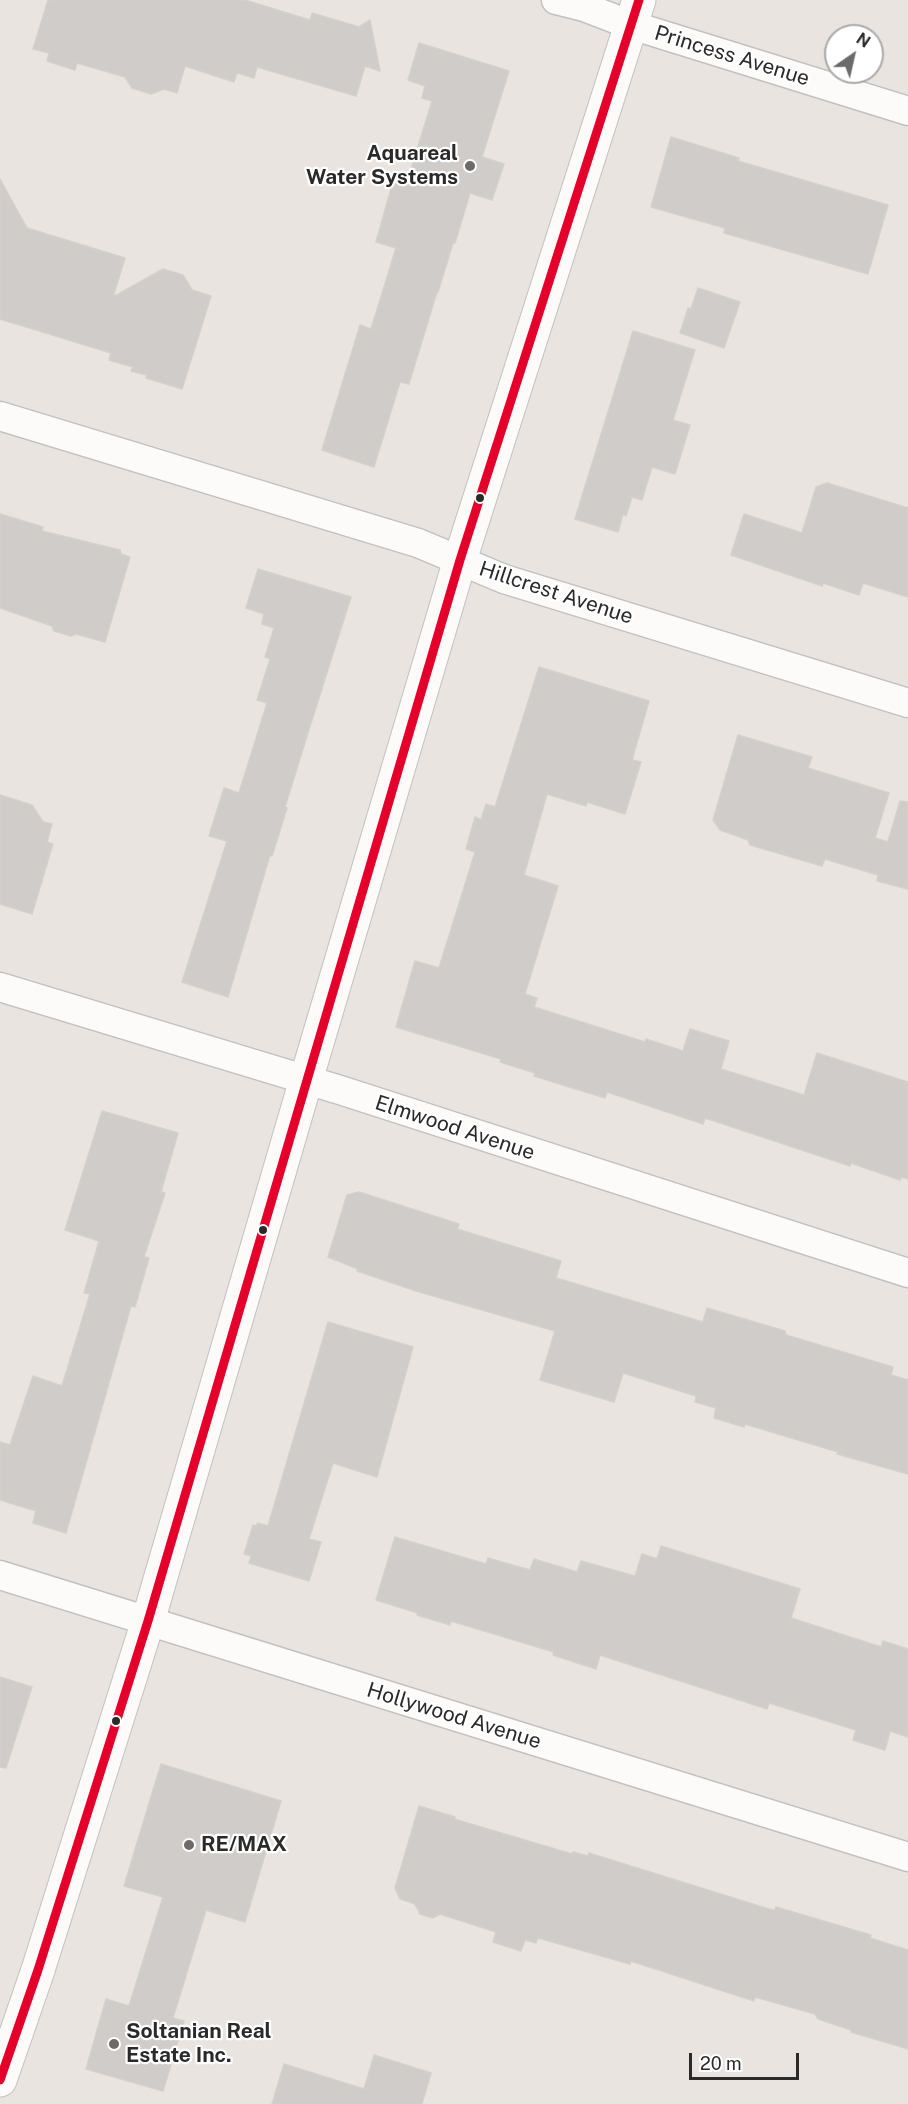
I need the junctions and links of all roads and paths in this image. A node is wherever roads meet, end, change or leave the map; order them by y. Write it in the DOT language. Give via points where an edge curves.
graph roads {
  1 [pos="556,0"];
  2 [pos="635,12"];
  3 [pos="908,111"];
  4 [pos="0,416"];
  5 [pos="460,560"];
  6 [pos="908,703"];
  7 [pos="0,987"];
  8 [pos="306,1080"];
  9 [pos="908,1273"];
  10 [pos="0,1575"];
  11 [pos="148,1621"];
  12 [pos="908,1857"];
  13 [pos="0,2080"];
  1 -- 2 [label="street, Princess Avenue"];
  2 -- 3 [label="street, Princess Avenue"];
  2 -- 5 [label="street"];
  4 -- 5 [label="street, Hillcrest Avenue" via="417,543"];
  5 -- 6 [label="street, Hillcrest Avenue" via="504,579"];
  5 -- 8 [label="street"];
  7 -- 8 [label="street, Elmwood Avenue"];
  8 -- 9 [label="street, Elmwood Avenue"];
  8 -- 11 [label="street"];
  10 -- 11 [label="street, Hollywood Avenue"];
  11 -- 12 [label="street, Hollywood Avenue"];
  11 -- 13 [label="street"];
}
